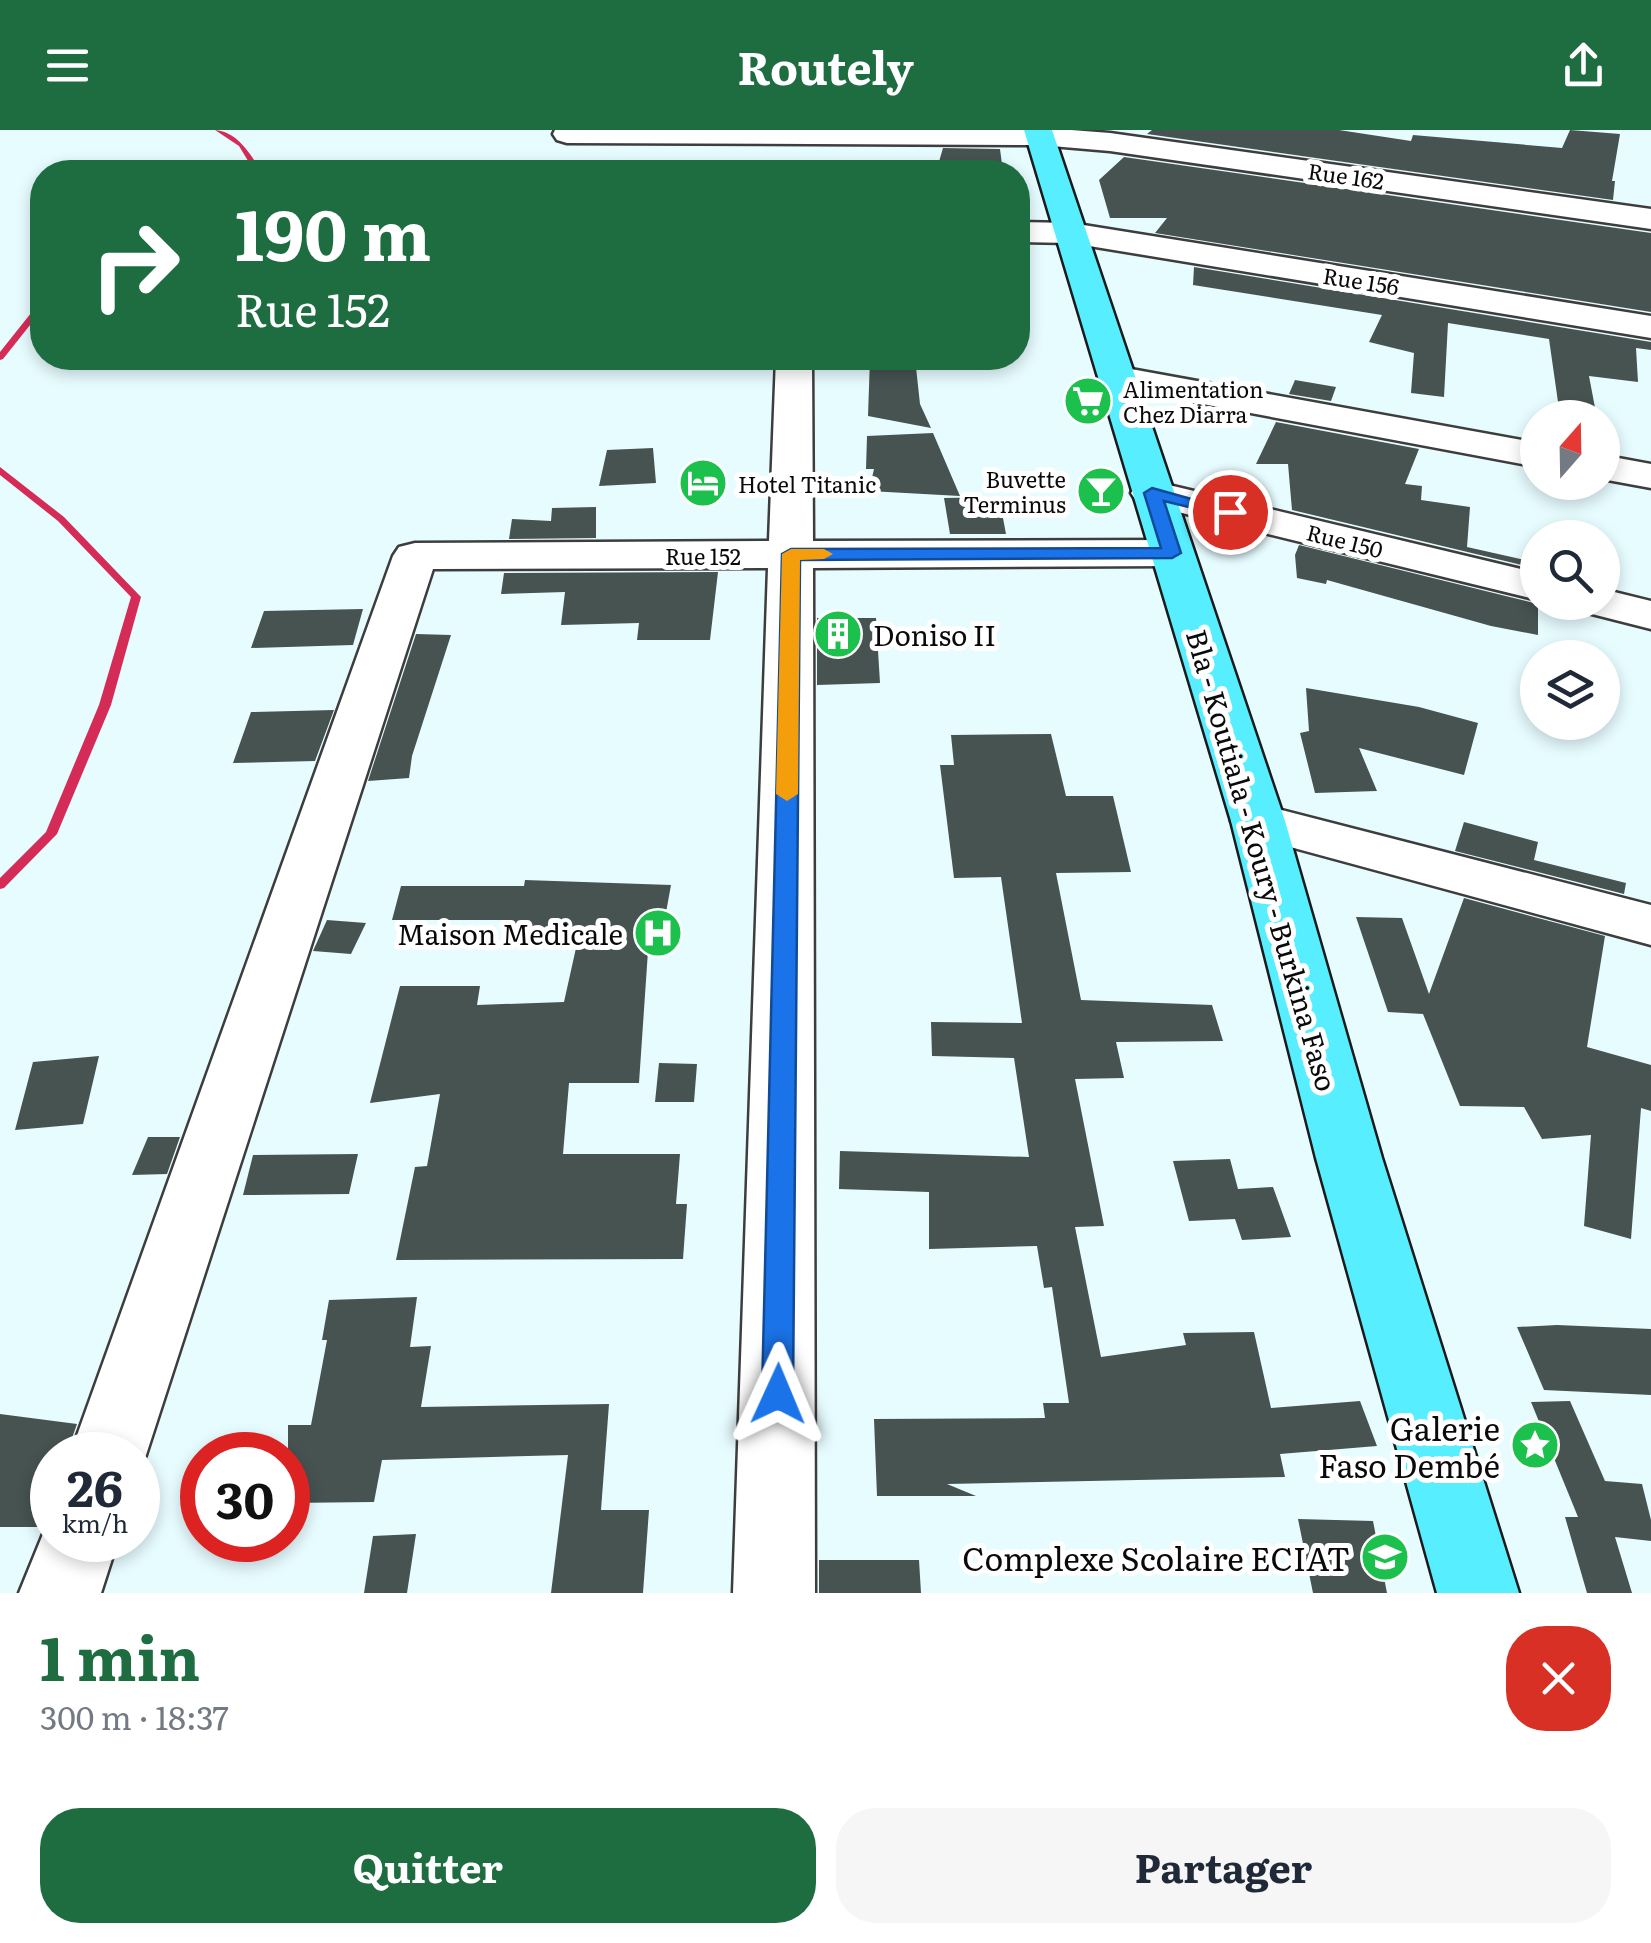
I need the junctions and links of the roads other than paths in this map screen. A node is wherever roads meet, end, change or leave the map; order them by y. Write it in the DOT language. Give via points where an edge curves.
graph roads {
  1 [pos="784,132"];
  2 [pos="1039,133"];
  3 [pos="567,134"];
  4 [pos="788,160"];
  5 [pos="1651,219"];
  6 [pos="1044,232"];
  7 [pos="1651,327"];
  8 [pos="794,370"];
  9 [pos="1120,378"];
  10 [pos="1520,452"];
  11 [pos="1620,470"];
  12 [pos="1651,476"];
  13 [pos="1152,493"];
  14 [pos="1172,553"];
  15 [pos="791,554"];
  16 [pos="1520,583"];
  17 [pos="1620,607"];
  18 [pos="1651,615"];
  19 [pos="1258,822"];
  20 [pos="1651,924"];
  21 [pos="116,1432"];
  22 [pos="71,1562"];
  23 [pos="60,1593"];
  24 [pos="774,1593"];
  25 [pos="1478,1593"];
  1 -- 2 [label="street, Rue 162"];
  1 -- 3 [label="street, Rue 162"];
  1 -- 4 [label="street"];
  2 -- 5 [label="street, Rue 162"];
  2 -- 6 [label="main road, Bla - Koutiala - Koury - Burkina Faso"];
  6 -- 7 [label="street, Rue 156"];
  6 -- 9 [label="main road, Bla - Koutiala - Koury - Burkina Faso"];
  8 -- 15 [label="street"];
  9 -- 10 [label="street"];
  9 -- 13 [label="main road, Bla - Koutiala - Koury - Burkina Faso"];
  11 -- 12 [label="street"];
  13 -- 14 [label="main road, Bla - Koutiala - Koury - Burkina Faso"];
  13 -- 16 [label="street, Rue 150"];
  14 -- 15 [label="street, Rue 152"];
  14 -- 19 [label="main road, Bla - Koutiala - Koury - Burkina Faso"];
  15 -- 21 [label="street, Rue 152" via="415,556"];
  15 -- 24 [label="street"];
  17 -- 18 [label="street"];
  19 -- 20 [label="street"];
  19 -- 25 [label="main road, Bla - Koutiala - Koury - Burkina Faso" via="1348,1158"];
  22 -- 23 [label="street"];
}
